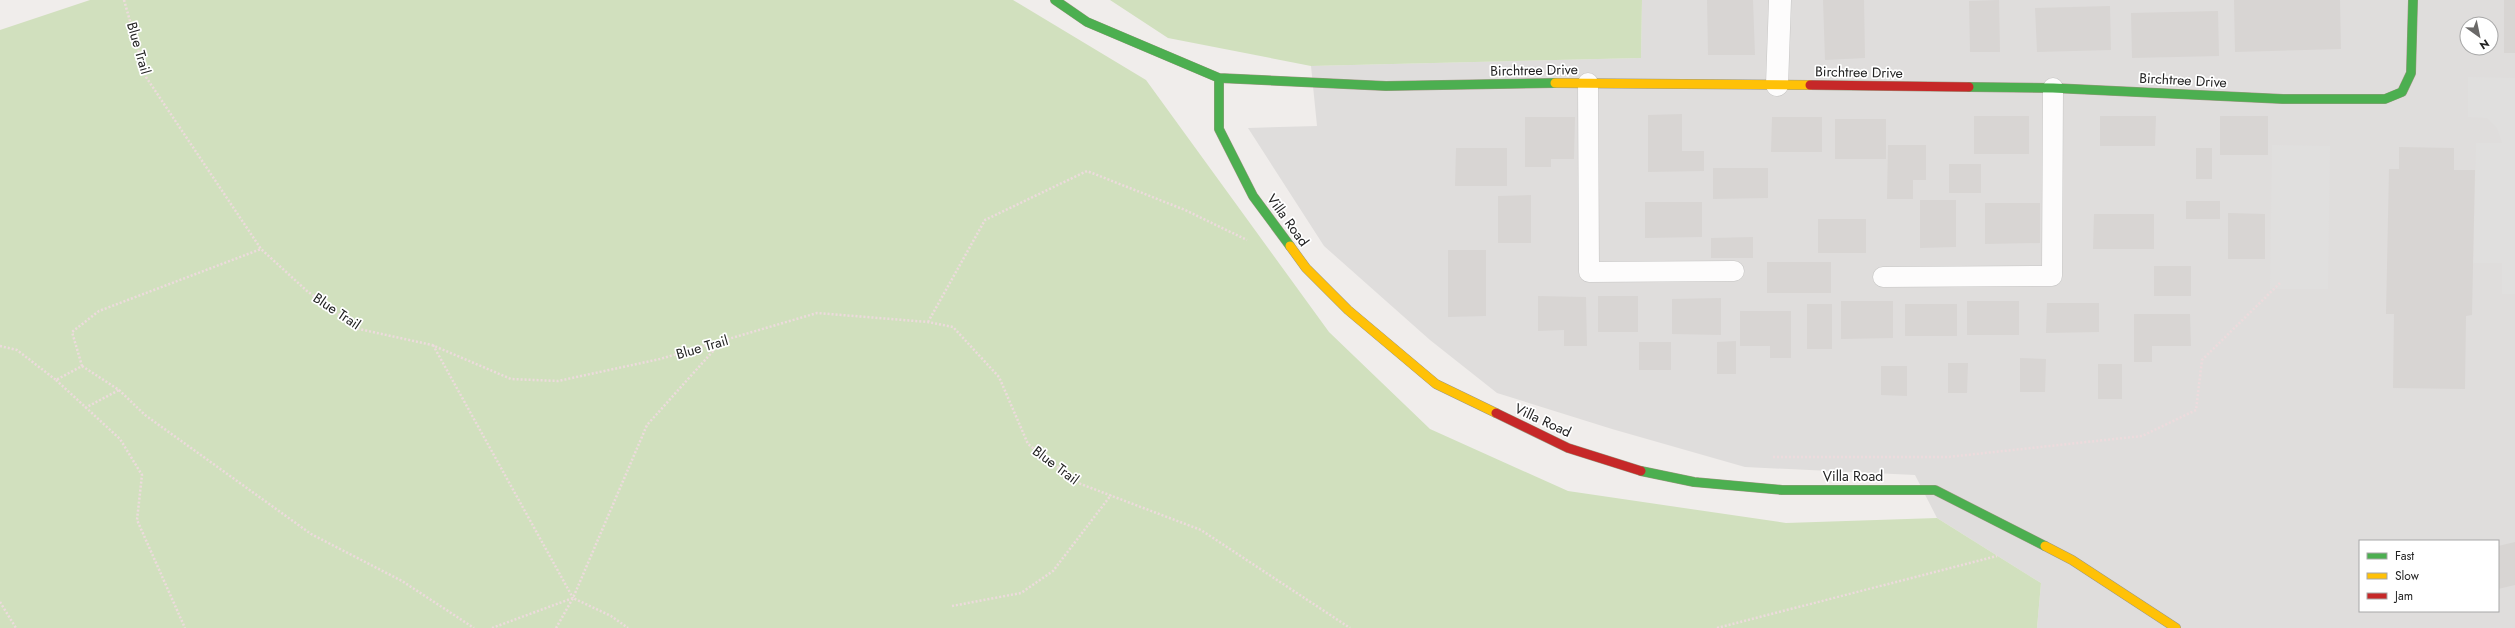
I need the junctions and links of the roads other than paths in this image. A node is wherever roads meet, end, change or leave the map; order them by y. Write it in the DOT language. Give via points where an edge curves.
graph roads {
  1 [pos="1055,0"];
  2 [pos="1780,0"];
  3 [pos="2413,0"];
  4 [pos="1219,78"];
  5 [pos="1588,83"];
  6 [pos="1777,85"];
  7 [pos="2053,88"];
  8 [pos="1734,271"];
  9 [pos="1883,276"];
  10 [pos="2176,628"];
  1 -- 4 [label="street" via="1087,22"];
  2 -- 6 [label="street"];
  3 -- 7 [label="street, Birchtree Drive" via="2412,73 2402,92 2385,99 2284,99"];
  4 -- 5 [label="street, Birchtree Drive" via="1386,86"];
  4 -- 10 [label="street, Villa Road" via="1219,129 1253,196 1306,268 1348,310 1436,384 1568,448 1635,470 1694,482 1782,490 1935,490 2072,560"];
  5 -- 6 [label="street, Birchtree Drive"];
  5 -- 8 [label="lane" via="1589,272"];
  6 -- 7 [label="street, Birchtree Drive"];
  7 -- 9 [label="lane" via="2052,276"];
}
